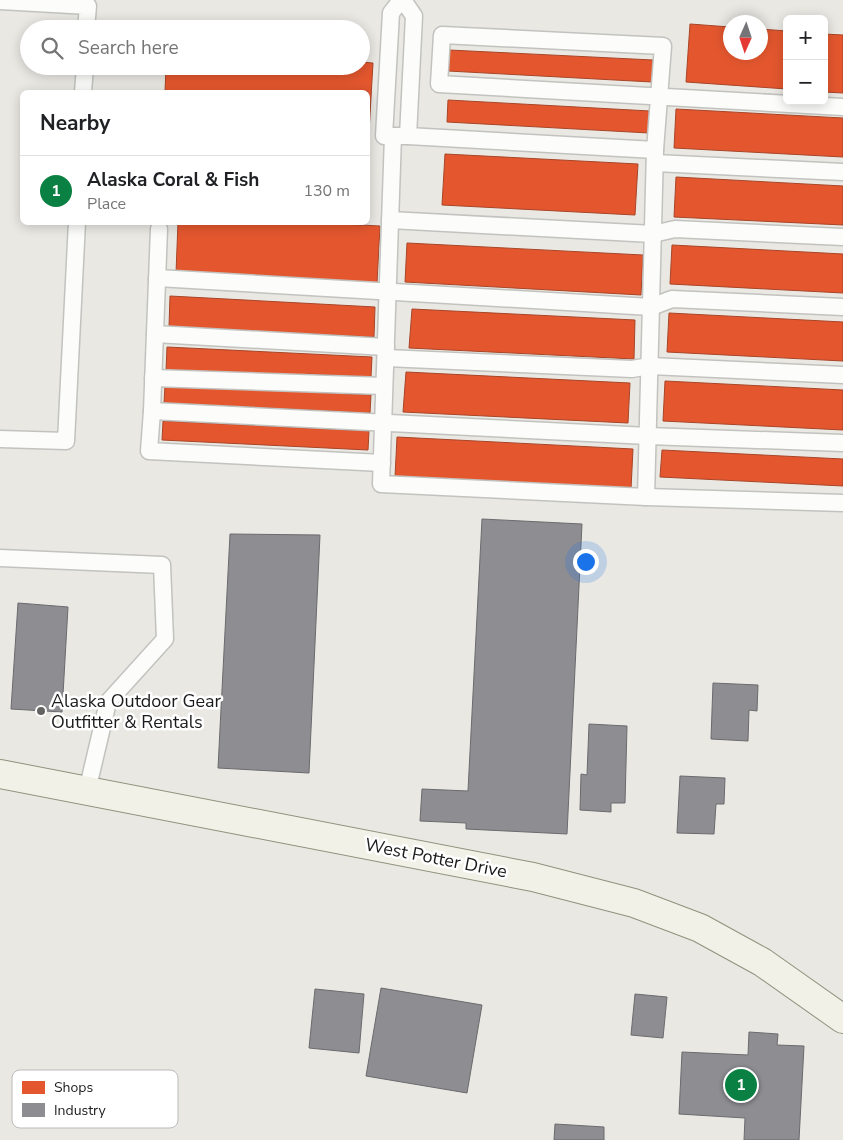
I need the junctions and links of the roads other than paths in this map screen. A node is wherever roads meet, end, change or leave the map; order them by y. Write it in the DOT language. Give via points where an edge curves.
graph roads {
  1 [pos="0,0"];
  2 [pos="402,0"];
  3 [pos="87,20"];
  4 [pos="84,75"];
  5 [pos="411,82"];
  6 [pos="439,84"];
  7 [pos="83,90"];
  8 [pos="659,96"];
  9 [pos="843,108"];
  10 [pos="395,136"];
  11 [pos="655,156"];
  12 [pos="843,172"];
  13 [pos="390,220"];
  14 [pos="77,225"];
  15 [pos="158,229"];
  16 [pos="653,234"];
  17 [pos="843,237"];
  18 [pos="157,278"];
  19 [pos="388,292"];
  20 [pos="651,307"];
  21 [pos="843,307"];
  22 [pos="154,334"];
  23 [pos="386,353"];
  24 [pos="650,366"];
  25 [pos="843,375"];
  26 [pos="153,378"];
  27 [pos="384,386"];
  28 [pos="152,411"];
  29 [pos="383,423"];
  30 [pos="648,436"];
  31 [pos="0,439"];
  32 [pos="843,442"];
  33 [pos="382,463"];
  34 [pos="646,497"];
  35 [pos="843,503"];
  36 [pos="0,558"];
  37 [pos="0,774"];
  38 [pos="87,791"];
  39 [pos="843,1019"];
  1 -- 3 [label="lane" via="88,6"];
  2 -- 5 [label="lane" via="414,16"];
  2 -- 10 [label="lane" via="391,13"];
  4 -- 7 [label="lane"];
  5 -- 6 [label="lane"];
  5 -- 10 [label="lane"];
  6 -- 8 [label="lane"];
  6 -- 8 [label="lane" via="442,35 663,46"];
  8 -- 9 [label="lane"];
  8 -- 11 [label="lane"];
  10 -- 11 [label="lane"];
  10 -- 13 [label="lane"];
  11 -- 12 [label="lane"];
  11 -- 16 [label="lane"];
  13 -- 16 [label="lane"];
  13 -- 19 [label="lane"];
  14 -- 31 [label="lane" via="66,441"];
  15 -- 18 [label="lane"];
  16 -- 17 [label="lane" via="675,229"];
  16 -- 20 [label="lane"];
  18 -- 19 [label="lane"];
  18 -- 22 [label="lane"];
  19 -- 20 [label="lane"];
  19 -- 23 [label="lane"];
  20 -- 21 [label="lane" via="672,299"];
  20 -- 24 [label="lane"];
  22 -- 23 [label="lane"];
  22 -- 26 [label="lane"];
  23 -- 24 [label="lane" via="632,369"];
  23 -- 27 [label="lane"];
  24 -- 25 [label="lane"];
  24 -- 30 [label="lane"];
  26 -- 27 [label="lane"];
  26 -- 28 [label="lane"];
  27 -- 29 [label="lane"];
  28 -- 29 [label="lane"];
  28 -- 33 [label="lane" via="149,451"];
  29 -- 30 [label="lane"];
  29 -- 33 [label="lane"];
  30 -- 32 [label="lane"];
  30 -- 34 [label="lane"];
  33 -- 34 [label="lane" via="381,484"];
  34 -- 35 [label="lane"];
  36 -- 38 [label="lane" via="162,565 165,639 108,702"];
  37 -- 38 [label="main road, West Potter Drive"];
  38 -- 39 [label="main road, West Potter Drive" via="533,877 634,903 700,928 762,962"];
}
